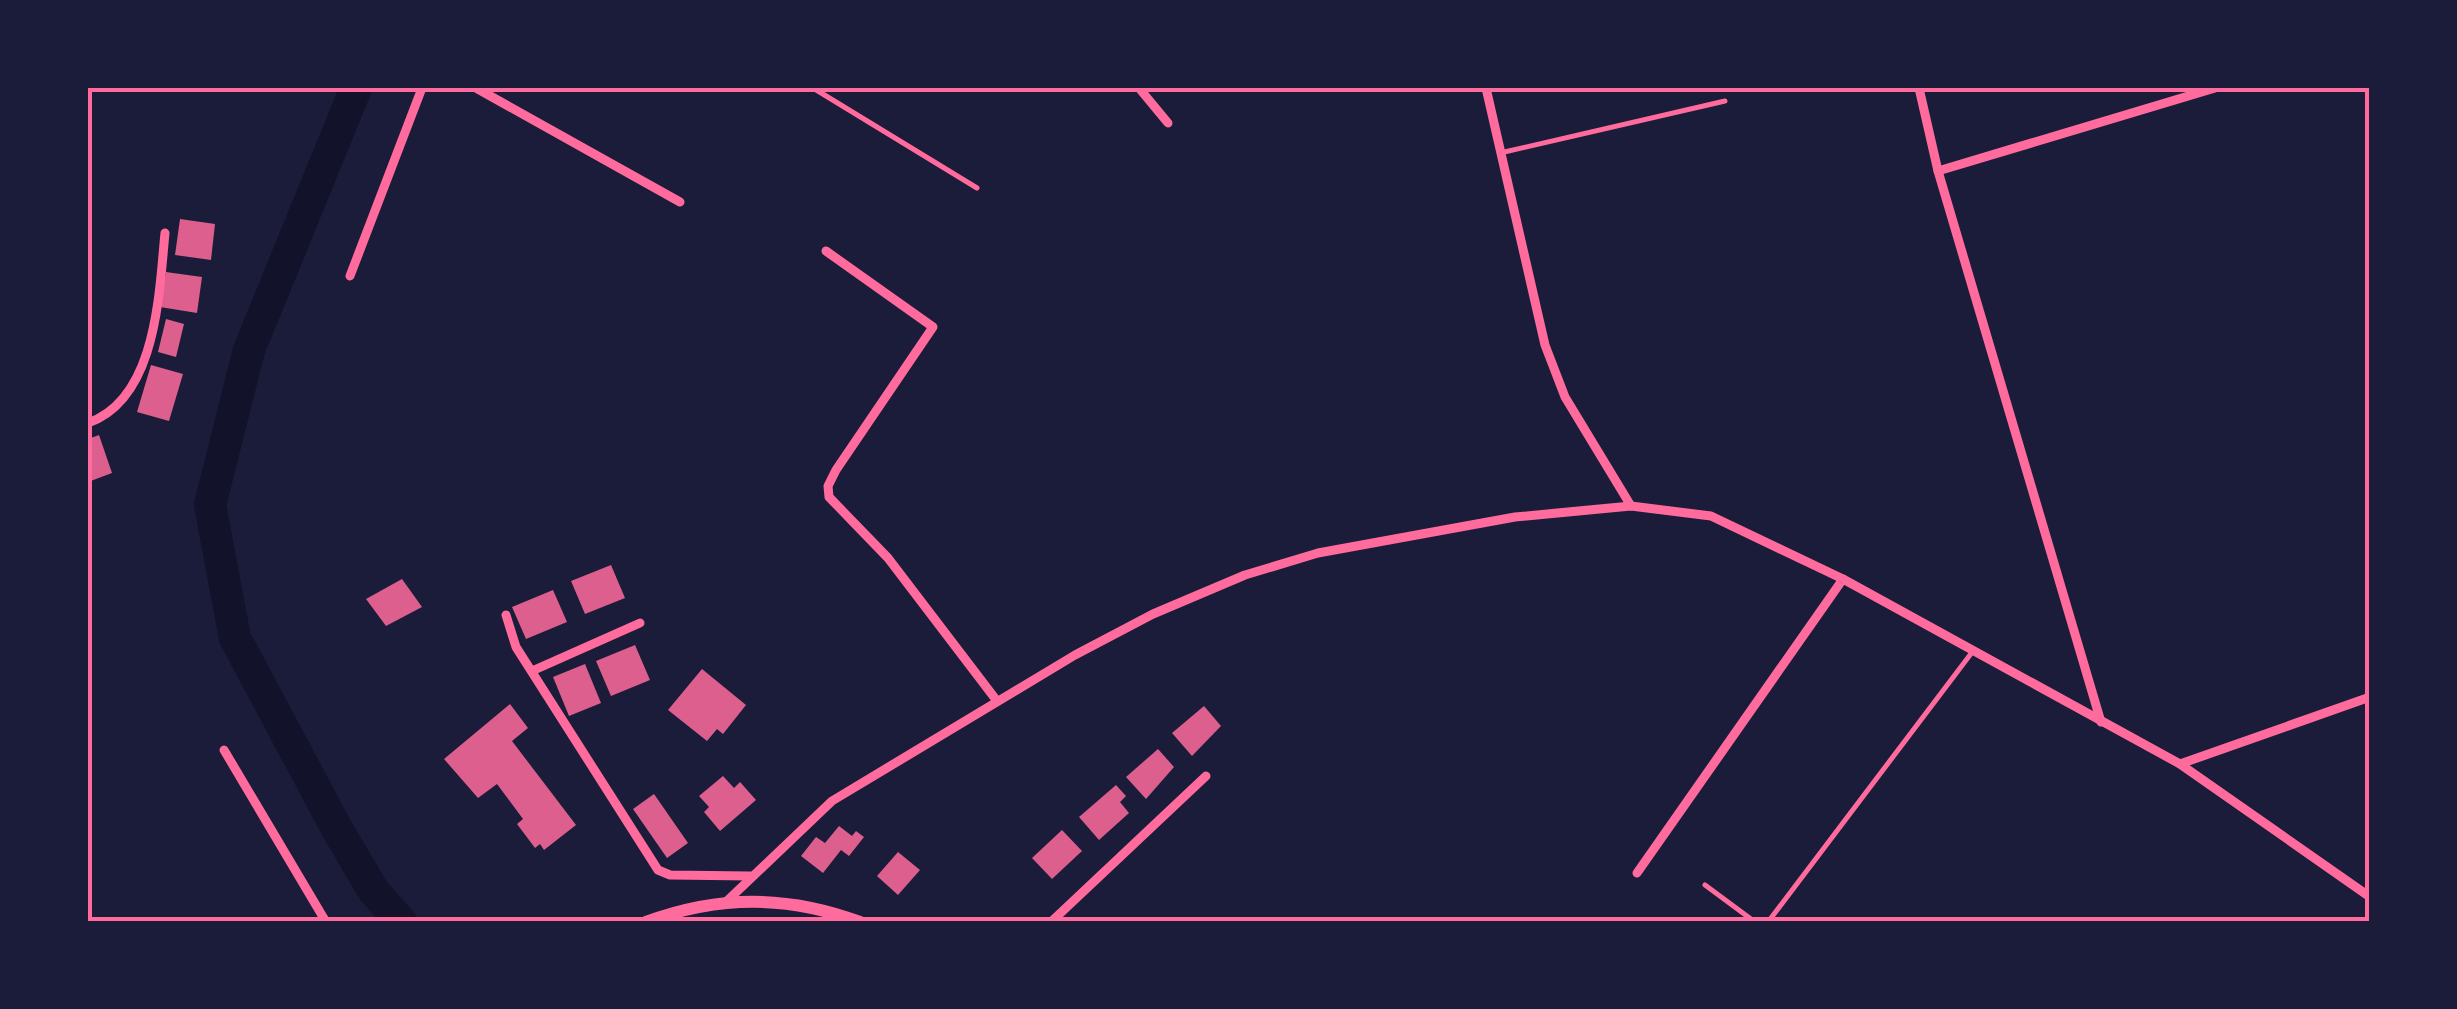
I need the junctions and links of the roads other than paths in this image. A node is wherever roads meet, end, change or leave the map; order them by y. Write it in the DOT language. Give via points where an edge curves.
graph roads {
  1 [pos="422,88"];
  2 [pos="476,88"];
  3 [pos="813,88"];
  4 [pos="1139,88"];
  5 [pos="1486,88"];
  6 [pos="1918,88"];
  7 [pos="2215,88"];
  8 [pos="1725,100"];
  9 [pos="1168,123"];
  10 [pos="1500,153"];
  11 [pos="1938,171"];
  12 [pos="977,188"];
  13 [pos="680,202"];
  14 [pos="165,233"];
  15 [pos="826,250"];
  16 [pos="350,276"];
  17 [pos="88,423"];
  18 [pos="1631,506"];
  19 [pos="1843,579"];
  20 [pos="506,616"];
  21 [pos="640,623"];
  22 [pos="1973,651"];
  23 [pos="532,671"];
  24 [pos="2370,697"];
  25 [pos="996,701"];
  26 [pos="2100,722"];
  27 [pos="224,750"];
  28 [pos="2180,764"];
  29 [pos="1206,776"];
  30 [pos="1638,873"];
  31 [pos="750,876"];
  32 [pos="1704,885"];
  33 [pos="2370,897"];
  34 [pos="727,901"];
  35 [pos="326,922"];
  36 [pos="646,922"];
  37 [pos="860,922"];
  38 [pos="1051,922"];
  39 [pos="1755,922"];
  40 [pos="1768,922"];
  1 -- 16 [label="street"];
  2 -- 13 [label="street"];
  3 -- 12 [label="lane"];
  4 -- 9 [label="street"];
  5 -- 10 [label="street"];
  6 -- 11 [label="street"];
  7 -- 11 [label="street"];
  8 -- 10 [label="lane"];
  10 -- 18 [label="street" via="1545,346 1565,397"];
  11 -- 26 [label="street"];
  14 -- 17 [label="street" via="143,360 116,406"];
  15 -- 25 [label="street" via="933,327 836,470 829,497 888,558"];
  18 -- 19 [label="street" via="1711,516"];
  18 -- 25 [label="street" via="1515,517 1318,552 1153,614"];
  19 -- 22 [label="street"];
  19 -- 30 [label="street"];
  20 -- 23 [label="street"];
  21 -- 23 [label="street"];
  22 -- 26 [label="street"];
  22 -- 40 [label="lane"];
  23 -- 31 [label="street" via="658,870"];
  24 -- 28 [label="street"];
  25 -- 31 [label="street" via="832,801"];
  26 -- 28 [label="street"];
  27 -- 35 [label="street"];
  28 -- 33 [label="street"];
  29 -- 38 [label="street"];
  31 -- 34 [label="street"];
  32 -- 39 [label="lane"];
  34 -- 36 [label="main road"];
  34 -- 37 [label="main road" via="801,904"];
}
